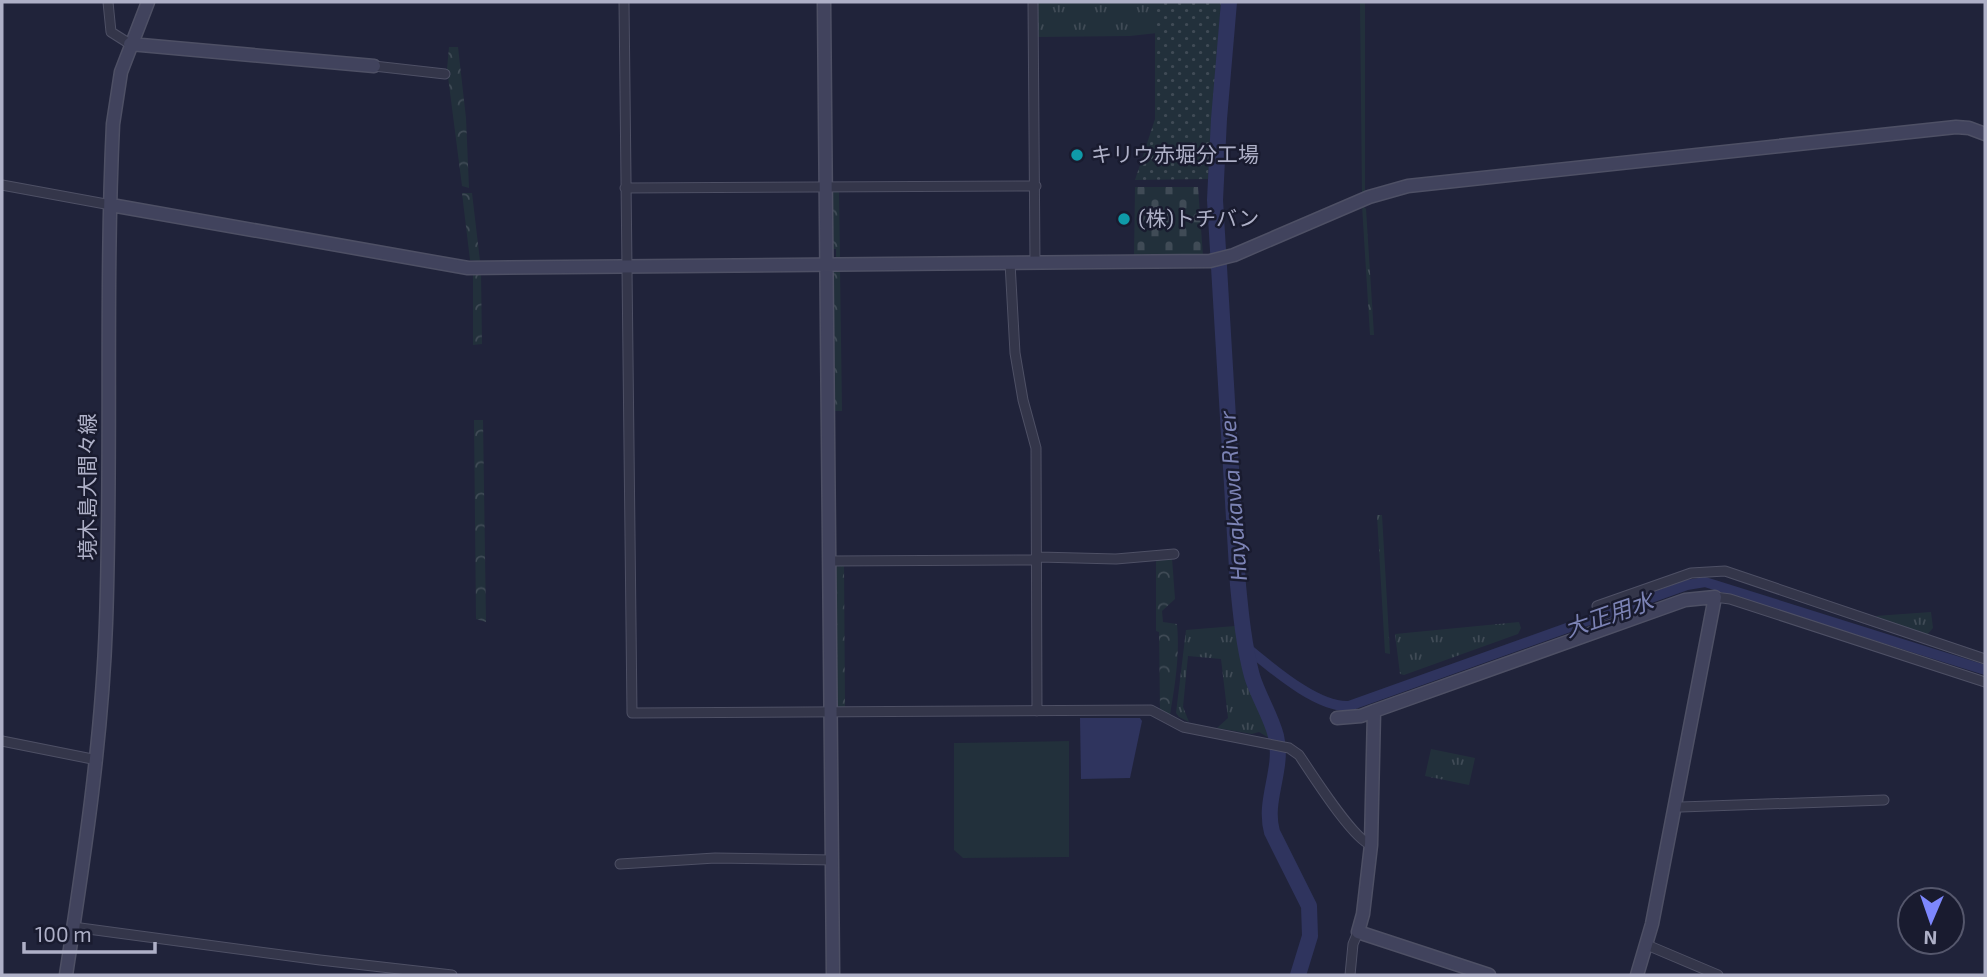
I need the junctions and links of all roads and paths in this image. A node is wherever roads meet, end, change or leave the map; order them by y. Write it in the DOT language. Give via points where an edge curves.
graph roads {
  1 [pos="108,2"];
  2 [pos="148,2"];
  3 [pos="624,2"];
  4 [pos="824,2"];
  5 [pos="1033,2"];
  6 [pos="130,44"];
  7 [pos="374,66"];
  8 [pos="445,74"];
  9 [pos="1985,134"];
  10 [pos="2,185"];
  11 [pos="1036,186"];
  12 [pos="625,188"];
  13 [pos="826,188"];
  14 [pos="111,205"];
  15 [pos="1010,263"];
  16 [pos="1035,263"];
  17 [pos="826,265"];
  18 [pos="627,266"];
  19 [pos="1174,554"];
  20 [pos="1035,559"];
  21 [pos="829,561"];
  22 [pos="1715,597"];
  23 [pos="1597,606"];
  24 [pos="1985,659"];
  25 [pos="1985,681"];
  26 [pos="1037,711"];
  27 [pos="1374,711"];
  28 [pos="830,712"];
  29 [pos="1337,718"];
  30 [pos="2,741"];
  31 [pos="97,760"];
  32 [pos="1884,800"];
  33 [pos="1674,805"];
  34 [pos="1370,845"];
  35 [pos="833,860"];
  36 [pos="621,864"];
  37 [pos="73,927"];
  38 [pos="1358,932"];
  39 [pos="1647,945"];
  40 [pos="66,975"];
  41 [pos="452,975"];
  42 [pos="833,975"];
  43 [pos="1350,975"];
  44 [pos="1489,975"];
  45 [pos="1637,975"];
  46 [pos="1718,975"];
  1 -- 6 [label="street" via="111,32"];
  2 -- 6 [label="street, 境木島大間々線"];
  3 -- 12 [label="street"];
  4 -- 13 [label="street"];
  5 -- 11 [label="street"];
  6 -- 7 [label="street"];
  6 -- 14 [label="street, 境木島大間々線" via="113,124"];
  7 -- 8 [label="street"];
  9 -- 16 [label="street" via="1956,127 1408,186 1369,197 1210,261"];
  10 -- 14 [label="street"];
  11 -- 13 [label="street"];
  11 -- 16 [label="street"];
  12 -- 13 [label="street"];
  12 -- 18 [label="street"];
  13 -- 17 [label="street"];
  14 -- 18 [label="street" via="457,267"];
  14 -- 31 [label="street, 境木島大間々線" via="106,623"];
  15 -- 16 [label="street"];
  15 -- 17 [label="street"];
  15 -- 20 [label="street" via="1015,353 1036,448"];
  17 -- 18 [label="street"];
  17 -- 21 [label="street"];
  18 -- 28 [label="street" via="632,713"];
  19 -- 20 [label="street"];
  20 -- 21 [label="street"];
  20 -- 26 [label="street"];
  21 -- 28 [label="street"];
  22 -- 25 [label="street"];
  22 -- 27 [label="street" via="1685,600"];
  22 -- 33 [label="street"];
  23 -- 24 [label="street" via="1683,575 1725,571"];
  26 -- 28 [label="street"];
  26 -- 34 [label="street" via="1151,710 1183,727 1289,748"];
  27 -- 29 [label="street"];
  27 -- 34 [label="street"];
  28 -- 35 [label="street"];
  30 -- 31 [label="street"];
  31 -- 37 [label="street, 境木島大間々線"];
  32 -- 33 [label="street"];
  33 -- 39 [label="street"];
  34 -- 38 [label="street"];
  35 -- 36 [label="street" via="715,858"];
  35 -- 42 [label="street"];
  37 -- 40 [label="street, 境木島大間々線"];
  37 -- 41 [label="street"];
  38 -- 43 [label="street"];
  38 -- 44 [label="street"];
  39 -- 45 [label="street"];
  39 -- 46 [label="street"];
}
